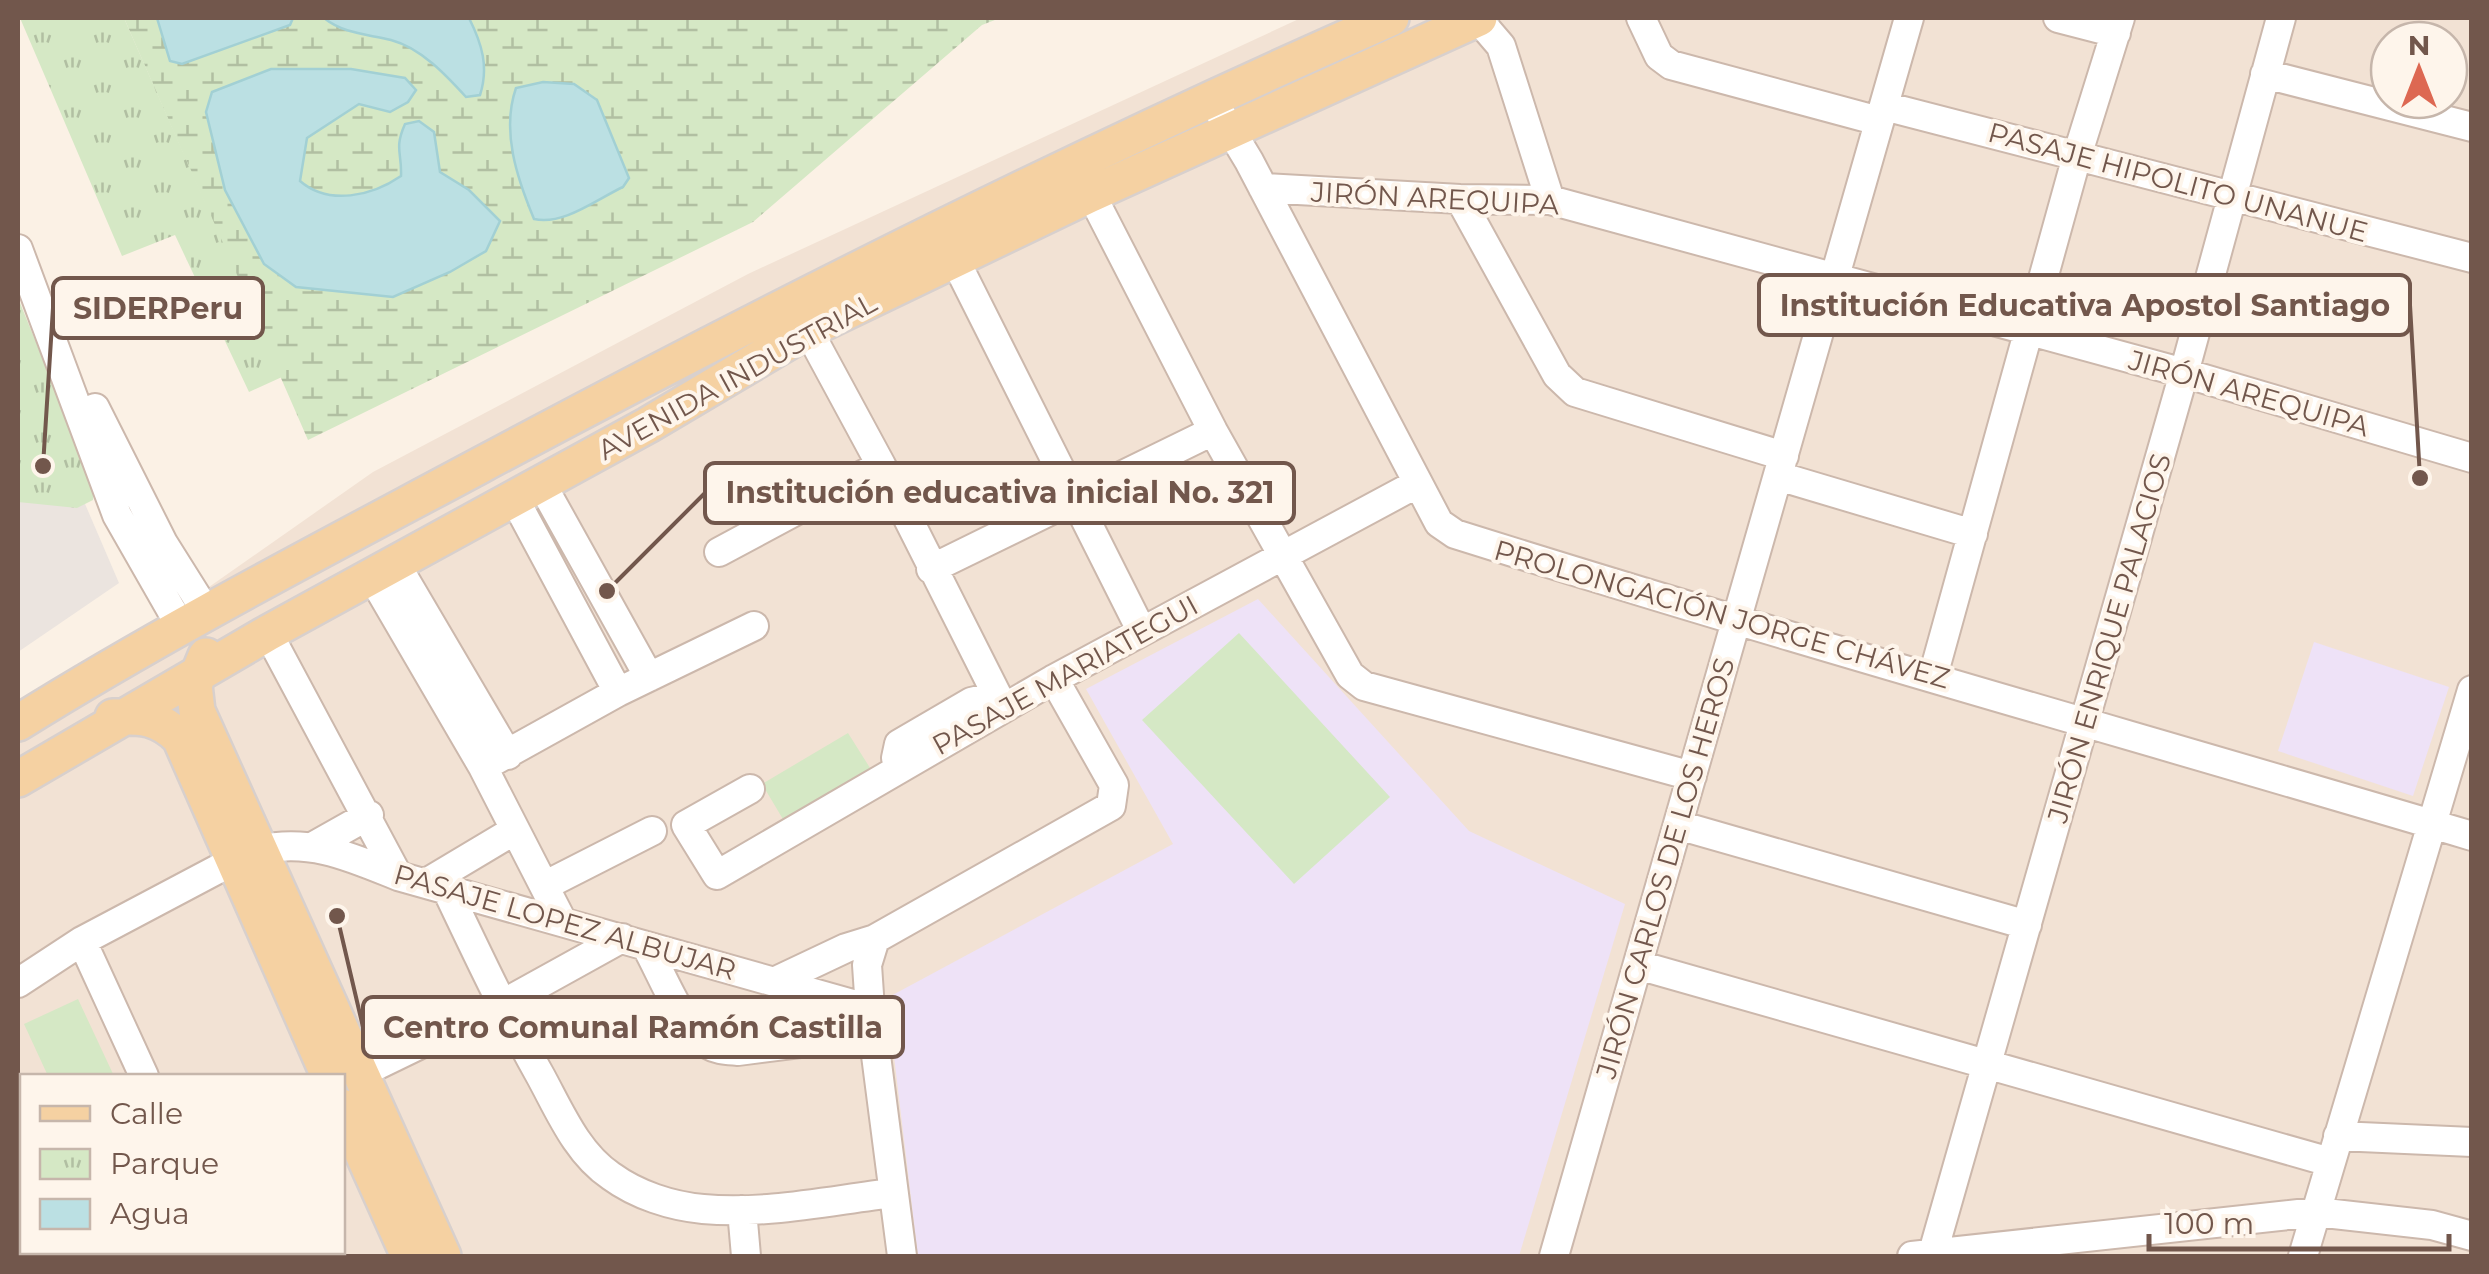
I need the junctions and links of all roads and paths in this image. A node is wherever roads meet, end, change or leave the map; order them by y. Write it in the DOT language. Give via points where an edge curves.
graph roads {
  1 [pos="1391,18"];
  2 [pos="1478,18"];
  3 [pos="1641,18"];
  4 [pos="1909,18"];
  5 [pos="2058,18"];
  6 [pos="2280,18"];
  7 [pos="2118,25"];
  8 [pos="2266,74"];
  9 [pos="1211,98"];
  10 [pos="1882,113"];
  11 [pos="2472,127"];
  12 [pos="1230,131"];
  13 [pos="2077,156"];
  14 [pos="1263,188"];
  15 [pos="1091,194"];
  16 [pos="2232,196"];
  17 [pos="1460,199"];
  18 [pos="1550,200"];
  19 [pos="18,249"];
  20 [pos="2472,258"];
  21 [pos="955,260"];
  22 [pos="1835,276"];
  23 [pos="808,330"];
  24 [pos="2030,332"];
  25 [pos="2184,373"];
  26 [pos="1212,431"];
  27 [pos="2472,458"];
  28 [pos="881,465"];
  29 [pos="1781,466"];
  30 [pos="1418,484"];
  31 [pos="527,491"];
  32 [pos="1075,497"];
  33 [pos="1973,534"];
  34 [pos="719,552"];
  35 [pos="1282,559"];
  36 [pos="383,568"];
  37 [pos="931,568"];
  38 [pos="194,620"];
  39 [pos="1736,622"];
  40 [pos="754,626"];
  41 [pos="1141,630"];
  42 [pos="268,632"];
  43 [pos="100,672"];
  44 [pos="199,672"];
  45 [pos="1933,676"];
  46 [pos="649,677"];
  47 [pos="1054,678"];
  48 [pos="2472,690"];
  49 [pos="618,692"];
  50 [pos="1000,702"];
  51 [pos="119,717"];
  52 [pos="2086,722"];
  53 [pos="18,723"];
  54 [pos="496,761"];
  55 [pos="1692,776"];
  56 [pos="18,778"];
  57 [pos="750,789"];
  58 [pos="369,816"];
  59 [pos="2432,824"];
  60 [pos="1678,825"];
  61 [pos="515,830"];
  62 [pos="652,831"];
  63 [pos="2472,836"];
  64 [pos="314,846"];
  65 [pos="247,855"];
  66 [pos="398,876"];
  67 [pos="436,884"];
  68 [pos="544,886"];
  69 [pos="562,921"];
  70 [pos="2027,925"];
  71 [pos="875,939"];
  72 [pos="82,941"];
  73 [pos="634,942"];
  74 [pos="1638,964"];
  75 [pos="774,982"];
  76 [pos="18,983"];
  77 [pos="501,1005"];
  78 [pos="872,1022"];
  79 [pos="1986,1064"];
  80 [pos="143,1074"];
  81 [pos="344,1074"];
  82 [pos="345,1075"];
  83 [pos="345,1080"];
  84 [pos="353,1117"];
  85 [pos="2472,1142"];
  86 [pos="2334,1149"];
  87 [pos="894,1193"];
  88 [pos="742,1210"];
  89 [pos="2316,1212"];
  90 [pos="2472,1236"];
  91 [pos="406,1256"];
  92 [pos="443,1256"];
  93 [pos="746,1256"];
  94 [pos="902,1256"];
  95 [pos="1554,1256"];
  96 [pos="1926,1256"];
  97 [pos="2303,1256"];
  1 -- 9 [label="main road, AVENIDA INDUSTRIAL"];
  2 -- 12 [label="main road, AVENIDA INDUSTRIAL"];
  2 -- 18 [label="street" via="1501,46"];
  3 -- 10 [label="street, PASAJE HIPOLITO UNANUE" via="1670,65"];
  4 -- 10 [label="street, JIRÓN CARLOS DE LOS HEROS"];
  5 -- 7 [label="street"];
  6 -- 8 [label="street, JIRÓN ENRIQUE PALACIOS"];
  7 -- 13 [label="street"];
  8 -- 11 [label="street"];
  8 -- 16 [label="street, JIRÓN ENRIQUE PALACIOS"];
  9 -- 12 [label="street, PROLONGACIÓN JORGE CHÁVEZ"];
  9 -- 38 [label="main road, AVENIDA INDUSTRIAL" via="790,300"];
  10 -- 13 [label="street, PASAJE HIPOLITO UNANUE"];
  10 -- 22 [label="street, JIRÓN CARLOS DE LOS HEROS"];
  12 -- 14 [label="street, PROLONGACIÓN JORGE CHÁVEZ"];
  12 -- 15 [label="main road, AVENIDA INDUSTRIAL"];
  13 -- 16 [label="street, PASAJE HIPOLITO UNANUE"];
  13 -- 24 [label="street"];
  14 -- 17 [label="street, JIRÓN AREQUIPA"];
  14 -- 30 [label="street, PROLONGACIÓN JORGE CHÁVEZ"];
  15 -- 21 [label="main road, AVENIDA INDUSTRIAL"];
  15 -- 26 [label="street"];
  16 -- 20 [label="street, PASAJE HIPOLITO UNANUE"];
  16 -- 25 [label="street, JIRÓN ENRIQUE PALACIOS"];
  17 -- 18 [label="street, JIRÓN AREQUIPA"];
  17 -- 29 [label="street" via="1557,375 1575,392"];
  18 -- 22 [label="street, JIRÓN AREQUIPA"];
  19 -- 38 [label="street"];
  21 -- 23 [label="main road, AVENIDA INDUSTRIAL"];
  21 -- 32 [label="street"];
  22 -- 24 [label="street, JIRÓN AREQUIPA"];
  22 -- 29 [label="street, JIRÓN CARLOS DE LOS HEROS"];
  23 -- 28 [label="street"];
  23 -- 31 [label="main road, AVENIDA INDUSTRIAL"];
  24 -- 25 [label="street, JIRÓN AREQUIPA"];
  24 -- 33 [label="street"];
  25 -- 27 [label="street, JIRÓN AREQUIPA"];
  25 -- 52 [label="street, JIRÓN ENRIQUE PALACIOS"];
  26 -- 32 [label="street"];
  26 -- 35 [label="street"];
  28 -- 34 [label="street"];
  28 -- 37 [label="street"];
  29 -- 33 [label="street"];
  29 -- 39 [label="street, JIRÓN CARLOS DE LOS HEROS"];
  30 -- 35 [label="street, PASAJE MARIATEGUI"];
  30 -- 39 [label="street, PROLONGACIÓN JORGE CHÁVEZ" via="1439,523 1455,534"];
  31 -- 36 [label="main road, AVENIDA INDUSTRIAL"];
  31 -- 46 [label="street"];
  31 -- 49 [label="street"];
  32 -- 37 [label="street"];
  32 -- 41 [label="street"];
  33 -- 45 [label="street"];
  35 -- 41 [label="street, PASAJE MARIATEGUI"];
  35 -- 55 [label="street" via="1350,675 1364,686"];
  36 -- 42 [label="main road, AVENIDA INDUSTRIAL"];
  36 -- 54 [label="street"];
  37 -- 50 [label="street"];
  38 -- 43 [label="main road, AVENIDA INDUSTRIAL"];
  38 -- 44 [label="main road" via="206,642"];
  39 -- 45 [label="street, PROLONGACIÓN JORGE CHÁVEZ"];
  39 -- 55 [label="street, JIRÓN CARLOS DE LOS HEROS"];
  40 -- 46 [label="street"];
  41 -- 47 [label="street, PASAJE MARIATEGUI"];
  42 -- 44 [label="main road, AVENIDA INDUSTRIAL"];
  42 -- 58 [label="street"];
  43 -- 51 [label="main road" via="90,699 104,716"];
  43 -- 53 [label="main road, AVENIDA INDUSTRIAL"];
  44 -- 51 [label="main road, AVENIDA INDUSTRIAL"];
  44 -- 65 [label="main road" via="197,711"];
  45 -- 52 [label="street, PROLONGACIÓN JORGE CHÁVEZ"];
  46 -- 49 [label="street"];
  47 -- 50 [label="street, PASAJE MARIATEGUI"];
  47 -- 71 [label="street" via="1114,785 1111,806"];
  48 -- 59 [label="street"];
  49 -- 54 [label="street"];
  50 -- 57 [label="street, PASAJE MARIATEGUI" via="717,875 686,826"];
  51 -- 56 [label="main road, AVENIDA INDUSTRIAL"];
  51 -- 65 [label="main road" via="157,720 180,738"];
  52 -- 59 [label="street, PROLONGACIÓN JORGE CHÁVEZ"];
  52 -- 70 [label="street, JIRÓN ENRIQUE PALACIOS"];
  54 -- 61 [label="street"];
  55 -- 60 [label="street, JIRÓN CARLOS DE LOS HEROS"];
  58 -- 64 [label="street"];
  58 -- 66 [label="street"];
  59 -- 63 [label="street, PROLONGACIÓN JORGE CHÁVEZ"];
  59 -- 86 [label="street"];
  60 -- 70 [label="street"];
  60 -- 74 [label="street, JIRÓN CARLOS DE LOS HEROS"];
  61 -- 67 [label="street"];
  61 -- 68 [label="street"];
  62 -- 68 [label="street"];
  64 -- 65 [label="street, PASAJE LOPEZ ALBUJAR" via="282,845"];
  64 -- 66 [label="street, PASAJE LOPEZ ALBUJAR"];
  65 -- 72 [label="street, PASAJE LOPEZ ALBUJAR"];
  65 -- 81 [label="main road"];
  66 -- 67 [label="street, PASAJE LOPEZ ALBUJAR"];
  67 -- 69 [label="street, PASAJE LOPEZ ALBUJAR"];
  67 -- 77 [label="street"];
  68 -- 69 [label="street"];
  69 -- 73 [label="street, PASAJE LOPEZ ALBUJAR"];
  70 -- 79 [label="street, JIRÓN ENRIQUE PALACIOS"];
  71 -- 75 [label="street"];
  71 -- 78 [label="street" via="868,965"];
  72 -- 76 [label="street, PASAJE LOPEZ ALBUJAR"];
  72 -- 80 [label="street"];
  73 -- 75 [label="street, PASAJE LOPEZ ALBUJAR"];
  73 -- 77 [label="street"];
  73 -- 78 [label="street" via="691,1028 718,1050 738,1052"];
  74 -- 79 [label="street"];
  74 -- 95 [label="street, JIRÓN CARLOS DE LOS HEROS"];
  75 -- 78 [label="street, PASAJE LOPEZ ALBUJAR"];
  77 -- 82 [label="street"];
  77 -- 88 [label="street" via="569,1129 610,1176 670,1204"];
  78 -- 87 [label="street"];
  79 -- 86 [label="street"];
  79 -- 96 [label="street, JIRÓN ENRIQUE PALACIOS"];
  83 -- 84 [label="main road"];
  84 -- 91 [label="main road"];
  84 -- 92 [label="main road"];
  85 -- 86 [label="street"];
  86 -- 89 [label="street"];
  87 -- 88 [label="street"];
  87 -- 94 [label="street"];
  88 -- 93 [label="street"];
  89 -- 90 [label="street"];
  89 -- 96 [label="street"];
  89 -- 97 [label="street"];
}
